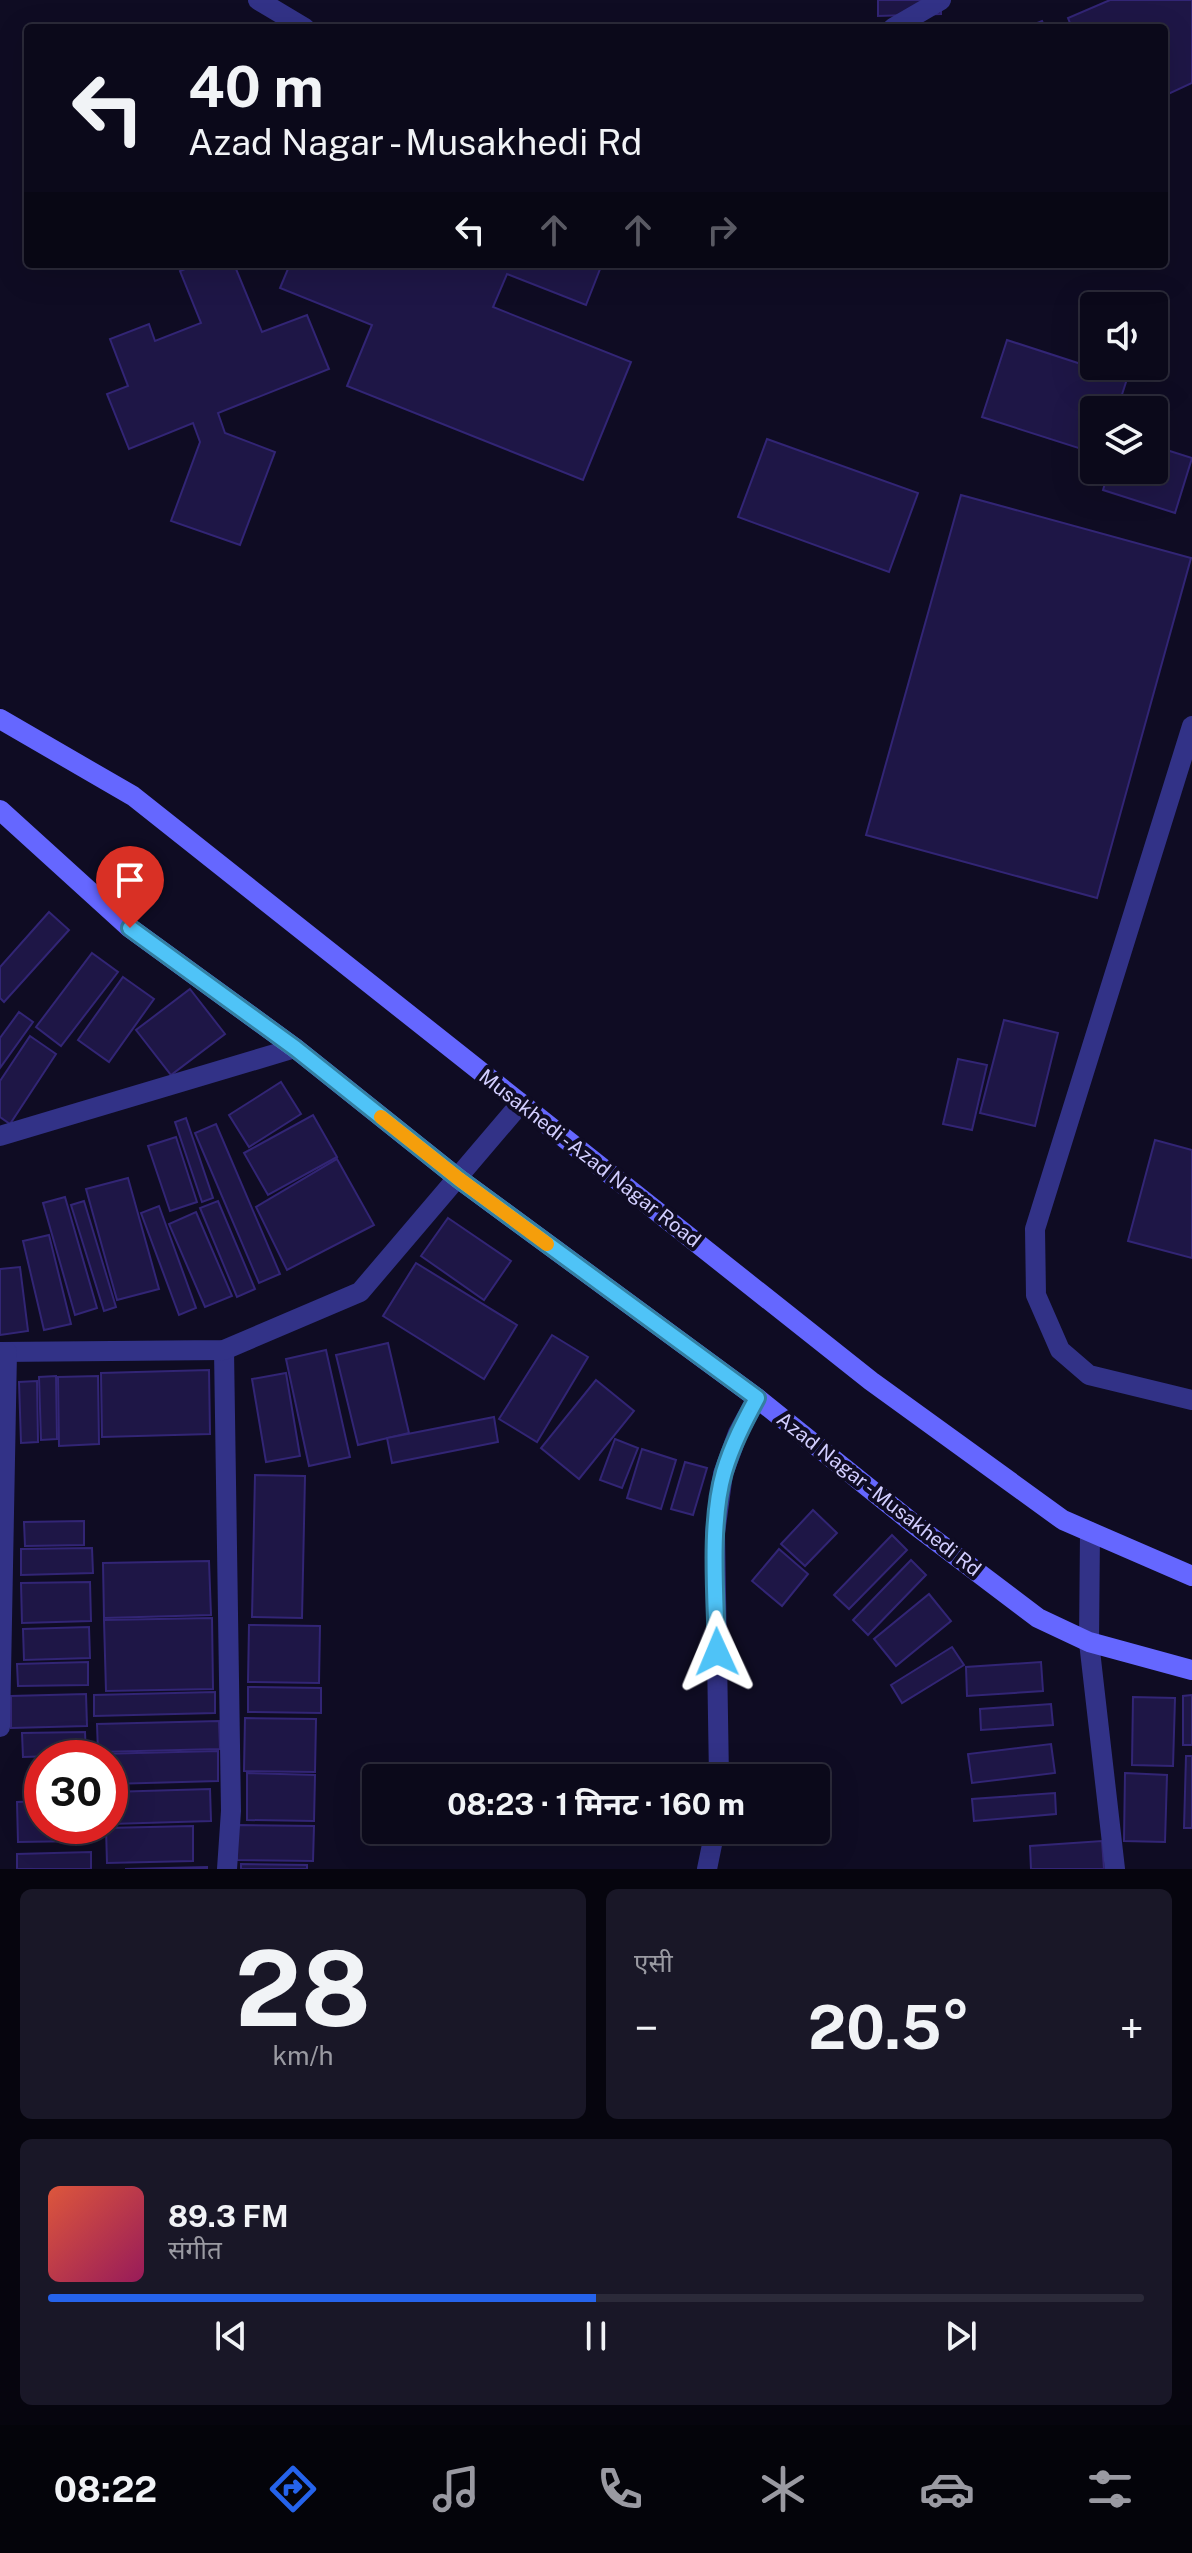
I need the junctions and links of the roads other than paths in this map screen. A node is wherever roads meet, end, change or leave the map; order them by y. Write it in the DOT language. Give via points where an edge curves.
graph roads {
  1 [pos="258,0"];
  2 [pos="941,0"];
  3 [pos="298,24"];
  4 [pos="900,24"];
  5 [pos="0,719"];
  6 [pos="1192,726"];
  7 [pos="0,810"];
  8 [pos="295,1048"];
  9 [pos="521,1103"];
  10 [pos="0,1136"];
  11 [pos="459,1179"];
  12 [pos="224,1350"];
  13 [pos="4,1352"];
  14 [pos="757,1398"];
  15 [pos="1192,1400"];
  16 [pos="1090,1532"];
  17 [pos="1192,1576"];
  18 [pos="1089,1642"];
  19 [pos="1192,1670"];
  20 [pos="0,1727"];
  21 [pos="719,1764"];
  22 [pos="712,1844"];
  23 [pos="227,1869"];
  24 [pos="707,1869"];
  25 [pos="1115,1869"];
  1 -- 3 [label="street"];
  2 -- 4 [label="street"];
  5 -- 9 [label="main road, Musakhedi - Azad Nagar Road" via="133,796"];
  6 -- 15 [label="street" via="1035,1229 1036,1295 1060,1350 1089,1375"];
  7 -- 8 [label="main road, Azad Nagar - Musakhedi Rd" via="130,928"];
  8 -- 10 [label="street"];
  8 -- 11 [label="main road, Azad Nagar - Musakhedi Rd"];
  9 -- 11 [label="street"];
  9 -- 16 [label="main road, Musakhedi - Azad Nagar Road" via="871,1381 1063,1520"];
  11 -- 12 [label="street" via="360,1292"];
  11 -- 14 [label="main road, Azad Nagar - Musakhedi Rd"];
  12 -- 13 [label="street"];
  12 -- 23 [label="street" via="231,1811"];
  13 -- 20 [label="street"];
  14 -- 18 [label="main road, Azad Nagar - Musakhedi Rd" via="1038,1618"];
  14 -- 21 [label="street" via="723,1474 715,1533"];
  16 -- 17 [label="main road, Musakhedi - Azad Nagar Road"];
  16 -- 18 [label="street"];
  18 -- 19 [label="main road, Azad Nagar - Musakhedi Rd"];
  18 -- 25 [label="street"];
  22 -- 24 [label="street"];
}
